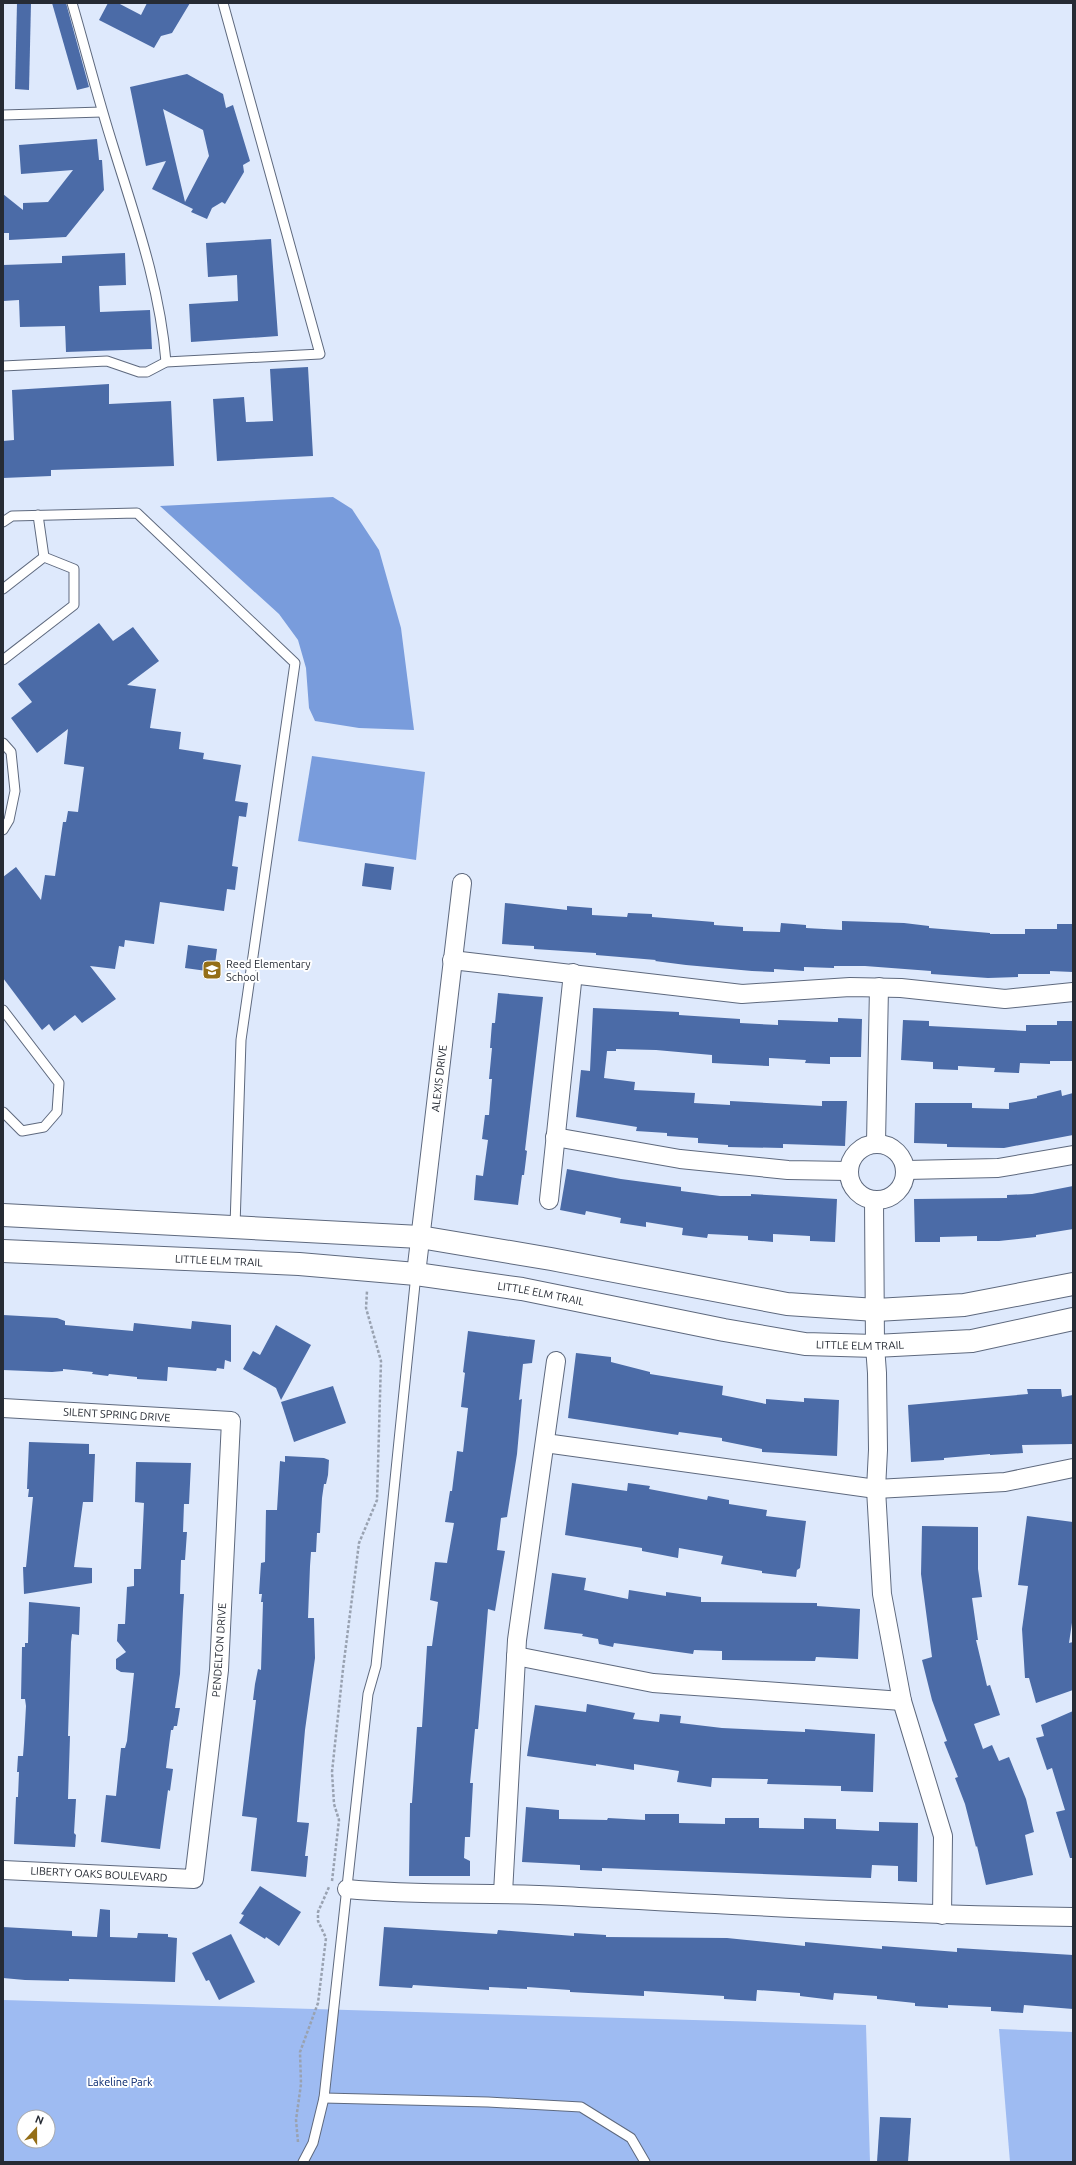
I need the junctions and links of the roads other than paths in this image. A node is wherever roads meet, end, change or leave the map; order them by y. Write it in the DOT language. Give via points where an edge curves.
graph roads {
  1 [pos="72,3"];
  2 [pos="223,3"];
  3 [pos="102,112"];
  4 [pos="3,115"];
  5 [pos="166,362"];
  6 [pos="3,366"];
  7 [pos="38,515"];
  8 [pos="3,522"];
  9 [pos="44,557"];
  10 [pos="3,589"];
  11 [pos="3,660"];
  12 [pos="3,743"];
  13 [pos="3,830"];
  14 [pos="462,883"];
  15 [pos="452,960"];
  16 [pos="573,974"];
  17 [pos="879,987"];
  18 [pos="1073,992"];
  19 [pos="3,1010"];
  20 [pos="3,1112"];
  21 [pos="555,1136"];
  22 [pos="876,1143"];
  23 [pos="1073,1155"];
  24 [pos="906,1170"];
  25 [pos="848,1171"];
  26 [pos="549,1200"];
  27 [pos="874,1200"];
  28 [pos="3,1215"];
  29 [pos="235,1226"];
  30 [pos="420,1237"];
  31 [pos="3,1251"];
  32 [pos="416,1274"];
  33 [pos="1073,1284"];
  34 [pos="876,1310"];
  35 [pos="1073,1320"];
  36 [pos="875,1346"];
  37 [pos="556,1361"];
  38 [pos="3,1408"];
  39 [pos="231,1421"];
  40 [pos="545,1443"];
  41 [pos="1073,1468"];
  42 [pos="876,1489"];
  43 [pos="516,1656"];
  44 [pos="902,1701"];
  45 [pos="3,1870"];
  46 [pos="194,1879"];
  47 [pos="347,1889"];
  48 [pos="503,1893"];
  49 [pos="942,1915"];
  50 [pos="1073,1917"];
  51 [pos="324,2098"];
  52 [pos="303,2162"];
  53 [pos="645,2162"];
  1 -- 3 [label="lane"];
  2 -- 5 [label="lane" via="320,354"];
  3 -- 4 [label="lane"];
  3 -- 5 [label="lane" via="146,252 163,325"];
  5 -- 6 [label="lane" via="147,372 107,361"];
  7 -- 8 [label="lane" via="12,516"];
  7 -- 9 [label="lane"];
  7 -- 29 [label="lane" via="137,513 295,663 241,1040"];
  9 -- 10 [label="lane"];
  9 -- 11 [label="lane" via="74,569 74,605"];
  12 -- 13 [label="lane" via="11,752 15,790 9,820"];
  14 -- 15 [label="street, ALEXIS DRIVE"];
  15 -- 16 [label="street"];
  15 -- 30 [label="street, ALEXIS DRIVE"];
  16 -- 17 [label="street" via="742,994"];
  16 -- 21 [label="street"];
  17 -- 18 [label="street" via="1005,999"];
  17 -- 22 [label="street"];
  19 -- 20 [label="lane" via="59,1083 57,1112 44,1127 22,1131"];
  21 -- 25 [label="street" via="680,1159 788,1170"];
  21 -- 26 [label="street"];
  22 -- 24 [label="street" via="885,1144 896,1151"];
  22 -- 25 [label="street" via="860,1149 854,1155"];
  23 -- 24 [label="street" via="998,1168"];
  24 -- 27 [label="street" via="905,1180 893,1196 884,1200"];
  25 -- 27 [label="street" via="858,1194"];
  27 -- 34 [label="street"];
  28 -- 29 [label="street"];
  29 -- 30 [label="street"];
  30 -- 32 [label="street, ALEXIS DRIVE"];
  30 -- 34 [label="street" via="787,1304"];
  31 -- 32 [label="street, LITTLE ELM TRAIL" via="299,1264"];
  32 -- 36 [label="street, LITTLE ELM TRAIL" via="522,1289 805,1344"];
  32 -- 47 [label="lane" via="376,1666 368,1694"];
  33 -- 34 [label="street" via="964,1305"];
  34 -- 36 [label="street"];
  35 -- 36 [label="street, LITTLE ELM TRAIL" via="972,1340"];
  36 -- 42 [label="street" via="878,1373"];
  37 -- 40 [label="street"];
  38 -- 39 [label="street, SILENT SPRING DRIVE"];
  39 -- 46 [label="street, PENDELTON DRIVE" via="219,1670"];
  40 -- 42 [label="street"];
  40 -- 43 [label="street"];
  41 -- 42 [label="street" via="1005,1482"];
  42 -- 44 [label="street" via="882,1594"];
  43 -- 44 [label="street" via="653,1683"];
  43 -- 48 [label="street"];
  44 -- 49 [label="street" via="943,1836"];
  45 -- 46 [label="street, LIBERTY OAKS BOULEVARD"];
  47 -- 48 [label="street" via="382,1892"];
  47 -- 51 [label="lane"];
  48 -- 49 [label="street"];
  49 -- 50 [label="street"];
  51 -- 52 [label="lane" via="313,2143"];
  51 -- 53 [label="lane" via="581,2107 631,2138"];
}
